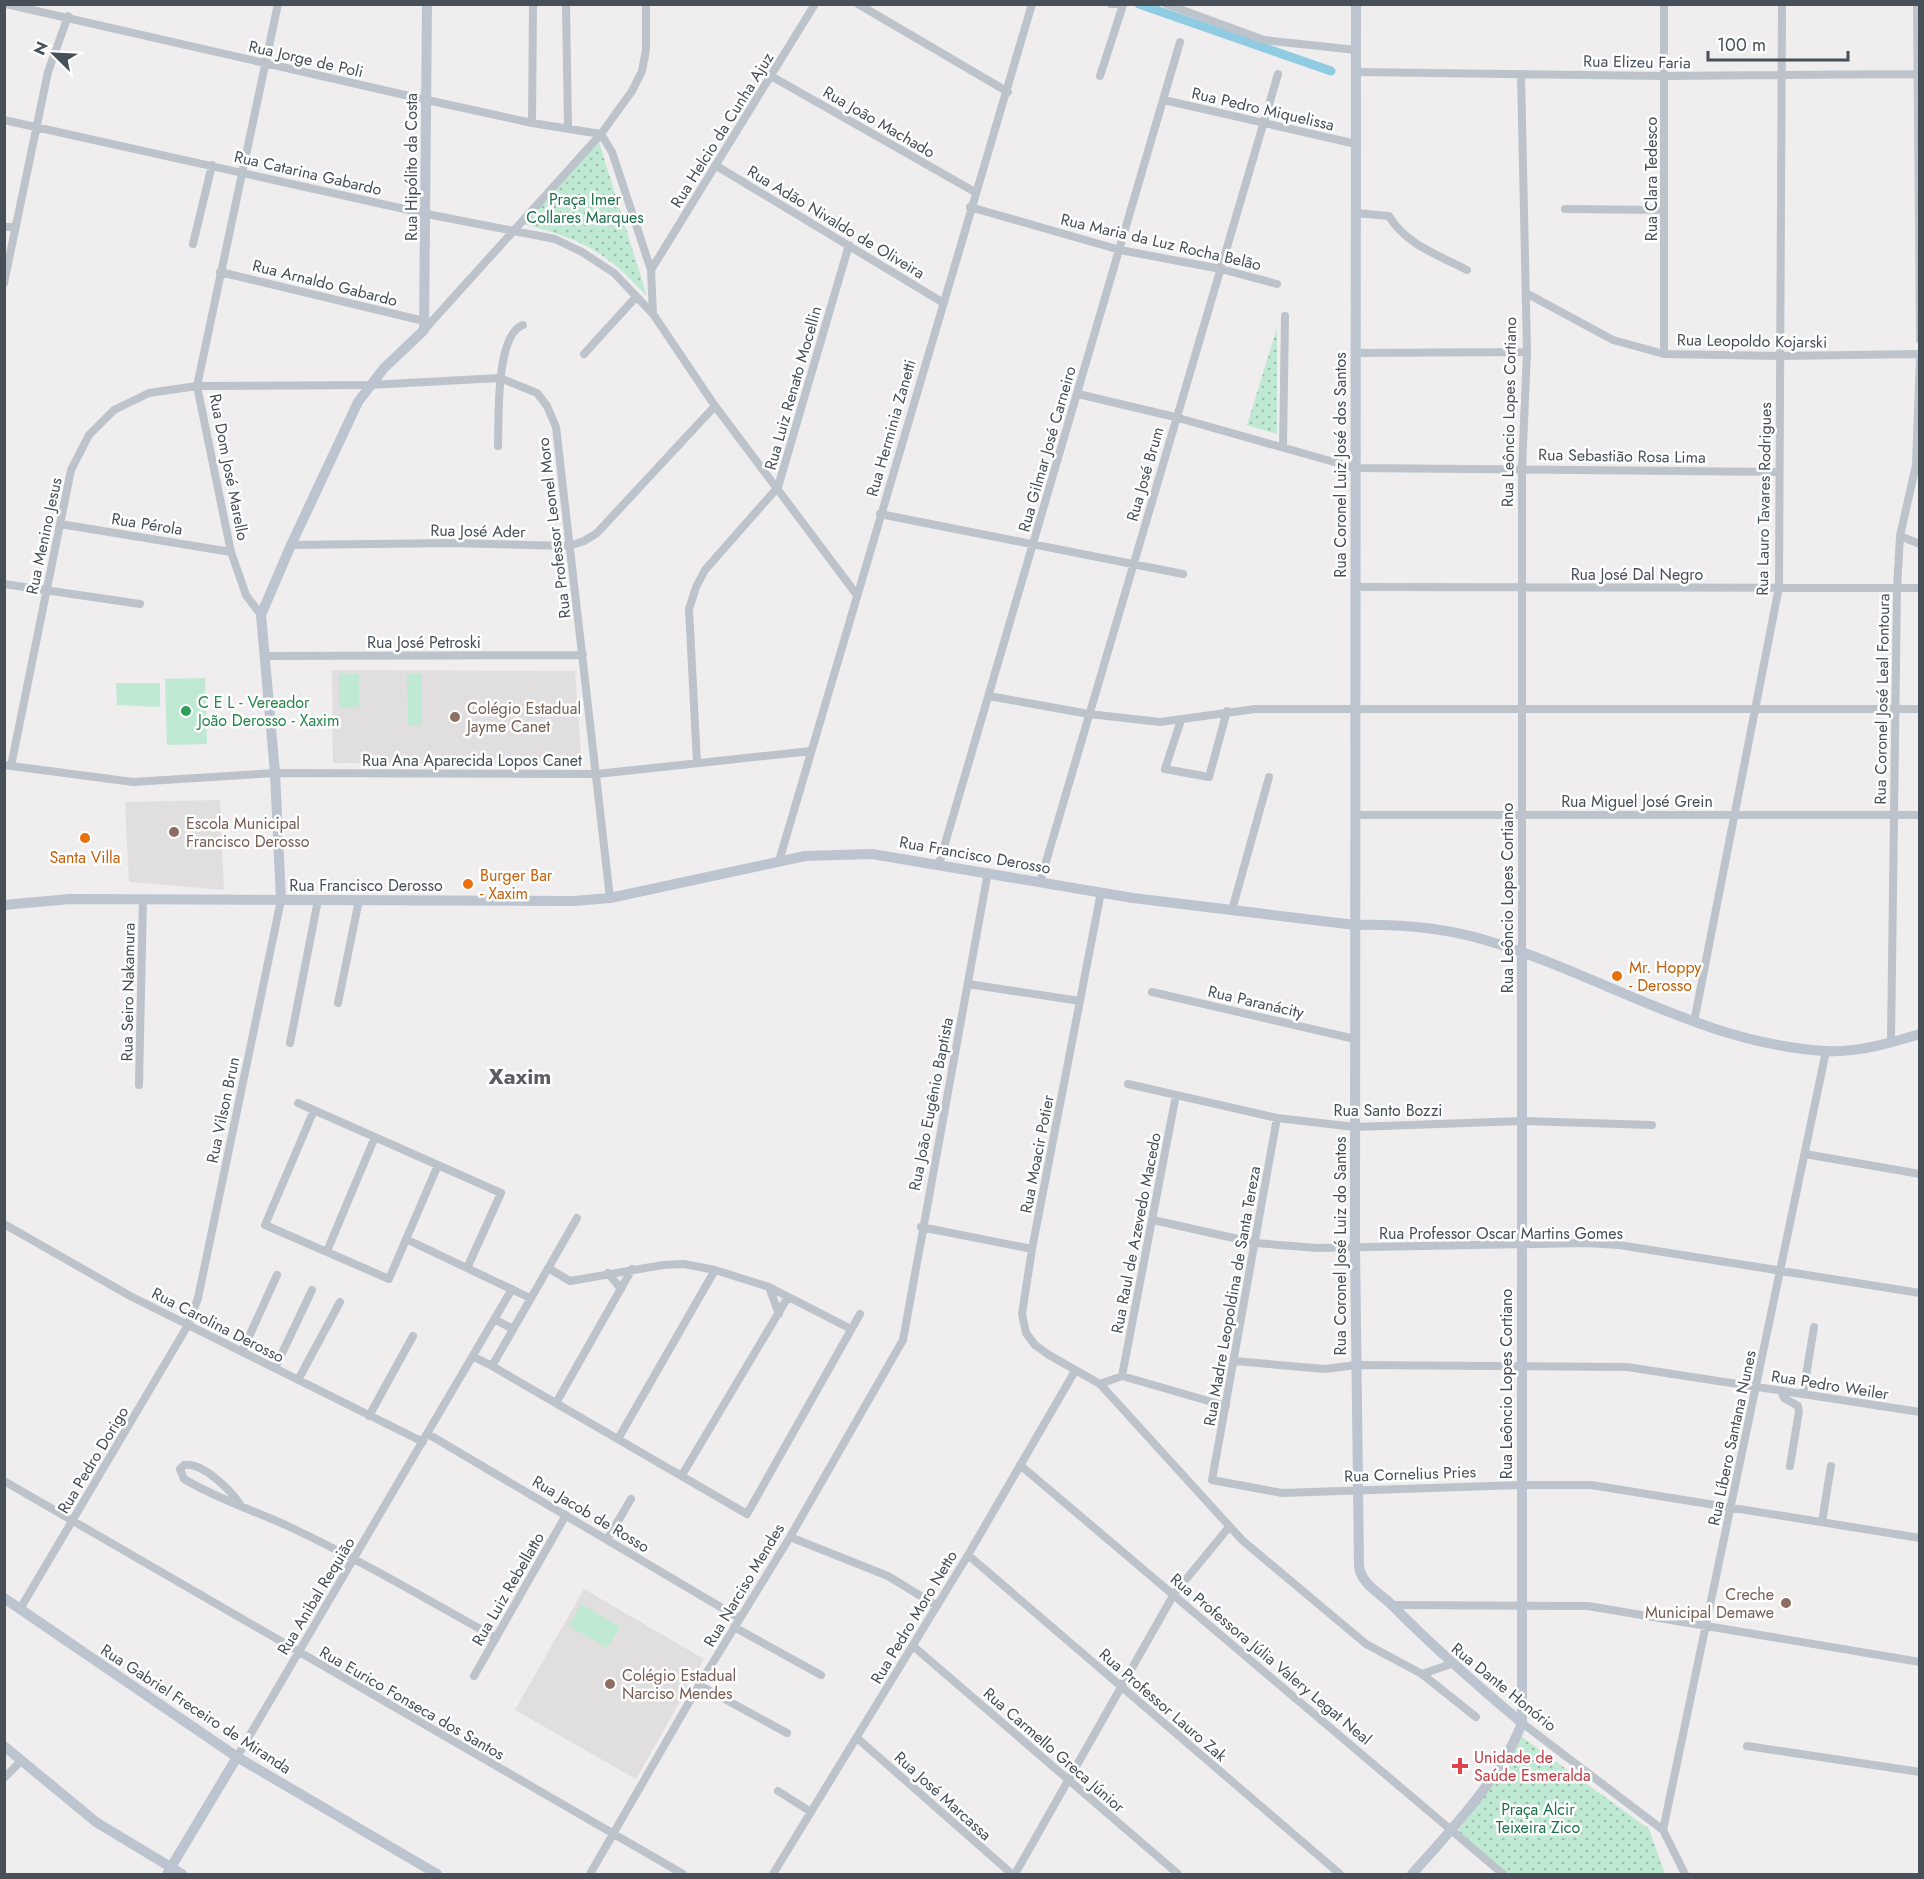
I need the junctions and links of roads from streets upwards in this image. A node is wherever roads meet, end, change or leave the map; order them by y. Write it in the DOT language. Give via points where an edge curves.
graph roads {
  1 [pos="6,4"];
  2 [pos="278,4"];
  3 [pos="427,4"];
  4 [pos="533,4"];
  5 [pos="566,4"];
  6 [pos="646,4"];
  7 [pos="815,4"];
  8 [pos="858,4"];
  9 [pos="1032,4"];
  10 [pos="1111,4"];
  11 [pos="1123,4"];
  12 [pos="1166,4"];
  13 [pos="1356,4"];
  14 [pos="1664,4"];
  15 [pos="1782,4"];
  16 [pos="1917,4"];
  17 [pos="68,16"];
  18 [pos="1180,42"];
  19 [pos="1918,44"];
  20 [pos="1356,50"];
  21 [pos="265,63"];
  22 [pos="1356,72"];
  23 [pos="1278,74"];
  24 [pos="1521,74"];
  25 [pos="1917,74"];
  26 [pos="771,76"];
  27 [pos="1101,76"];
  28 [pos="1664,76"];
  29 [pos="1782,76"];
  30 [pos="1008,92"];
  31 [pos="427,100"];
  32 [pos="1164,100"];
  33 [pos="4,120"];
  34 [pos="532,123"];
  35 [pos="1264,125"];
  36 [pos="36,126"];
  37 [pos="568,128"];
  38 [pos="600,134"];
  39 [pos="1356,144"];
  40 [pos="212,165"];
  41 [pos="715,165"];
  42 [pos="243,172"];
  43 [pos="975,192"];
  44 [pos="970,207"];
  45 [pos="1565,209"];
  46 [pos="1664,210"];
  47 [pos="1356,213"];
  48 [pos="427,214"];
  49 [pos="4,227"];
  50 [pos="16,227"];
  51 [pos="510,231"];
  52 [pos="194,244"];
  53 [pos="849,245"];
  54 [pos="1120,250"];
  55 [pos="1919,268"];
  56 [pos="651,270"];
  57 [pos="1221,270"];
  58 [pos="1467,270"];
  59 [pos="220,272"];
  60 [pos="4,283"];
  61 [pos="1276,284"];
  62 [pos="1526,293"];
  63 [pos="636,297"];
  64 [pos="942,302"];
  65 [pos="653,314"];
  66 [pos="1285,316"];
  67 [pos="424,326"];
  68 [pos="523,326"];
  69 [pos="1920,340"];
  70 [pos="1527,352"];
  71 [pos="1355,353"];
  72 [pos="584,354"];
  73 [pos="1664,354"];
  74 [pos="1780,356"];
  75 [pos="1920,356"];
  76 [pos="500,378"];
  77 [pos="369,385"];
  78 [pos="197,386"];
  79 [pos="1078,393"];
  80 [pos="715,406"];
  81 [pos="1175,417"];
  82 [pos="498,446"];
  83 [pos="1283,447"];
  84 [pos="1918,465"];
  85 [pos="1355,468"];
  86 [pos="1522,469"];
  87 [pos="1779,471"];
  88 [pos="778,487"];
  89 [pos="880,514"];
  90 [pos="60,524"];
  91 [pos="1900,536"];
  92 [pos="1920,544"];
  93 [pos="291,545"];
  94 [pos="1033,545"];
  95 [pos="569,546"];
  96 [pos="231,552"];
  97 [pos="1134,563"];
  98 [pos="1183,574"];
  99 [pos="4,584"];
  100 [pos="1355,587"];
  101 [pos="1522,587"];
  102 [pos="1779,587"];
  103 [pos="1897,588"];
  104 [pos="1920,588"];
  105 [pos="46,590"];
  106 [pos="857,595"];
  107 [pos="140,604"];
  108 [pos="261,615"];
  109 [pos="265,656"];
  110 [pos="584,656"];
  111 [pos="989,696"];
  112 [pos="1355,708"];
  113 [pos="1894,708"];
  114 [pos="1522,709"];
  115 [pos="1755,709"];
  116 [pos="1920,709"];
  117 [pos="1227,711"];
  118 [pos="1089,714"];
  119 [pos="1181,720"];
  120 [pos="811,752"];
  121 [pos="697,763"];
  122 [pos="8,765"];
  123 [pos="275,772"];
  124 [pos="597,774"];
  125 [pos="1269,777"];
  126 [pos="1355,815"];
  127 [pos="1522,815"];
  128 [pos="1734,815"];
  129 [pos="1894,815"];
  130 [pos="1920,815"];
  131 [pos="779,861"];
  132 [pos="939,864"];
  133 [pos="988,873"];
  134 [pos="1040,882"];
  135 [pos="1101,892"];
  136 [pos="610,898"];
  137 [pos="143,899"];
  138 [pos="281,900"];
  139 [pos="318,900"];
  140 [pos="359,900"];
  141 [pos="4,905"];
  142 [pos="1232,910"];
  143 [pos="1355,925"];
  144 [pos="1522,953"];
  145 [pos="968,984"];
  146 [pos="1152,992"];
  147 [pos="1080,1001"];
  148 [pos="338,1003"];
  149 [pos="1694,1022"];
  150 [pos="1920,1034"];
  151 [pos="1355,1038"];
  152 [pos="1891,1041"];
  153 [pos="290,1043"];
  154 [pos="1826,1051"];
  155 [pos="1128,1084"];
  156 [pos="139,1085"];
  157 [pos="1176,1095"];
  158 [pos="298,1102"];
  159 [pos="314,1110"];
  160 [pos="1277,1118"];
  161 [pos="1522,1121"];
  162 [pos="1652,1125"];
  163 [pos="1354,1127"];
  164 [pos="375,1137"];
  165 [pos="1805,1154"];
  166 [pos="438,1165"];
  167 [pos="1920,1174"];
  168 [pos="577,1218"];
  169 [pos="1153,1220"];
  170 [pos="4,1224"];
  171 [pos="921,1227"];
  172 [pos="408,1240"];
  173 [pos="1256,1243"];
  174 [pos="1521,1245"];
  175 [pos="1355,1247"];
  176 [pos="1032,1249"];
  177 [pos="327,1251"];
  178 [pos="468,1266"];
  179 [pos="548,1268"];
  180 [pos="632,1269"];
  181 [pos="1781,1269"];
  182 [pos="716,1270"];
  183 [pos="608,1273"];
  184 [pos="277,1275"];
  185 [pos="769,1287"];
  186 [pos="512,1289"];
  187 [pos="621,1289"];
  188 [pos="312,1290"];
  189 [pos="1920,1293"];
  190 [pos="788,1297"];
  191 [pos="530,1298"];
  192 [pos="340,1302"];
  193 [pos="779,1314"];
  194 [pos="860,1314"];
  195 [pos="496,1320"];
  196 [pos="188,1325"];
  197 [pos="1814,1327"];
  198 [pos="513,1329"];
  199 [pos="851,1329"];
  200 [pos="413,1336"];
  201 [pos="903,1340"];
  202 [pos="242,1352"];
  203 [pos="474,1357"];
  204 [pos="1234,1361"];
  205 [pos="1356,1365"];
  206 [pos="492,1366"];
  207 [pos="1521,1367"];
  208 [pos="275,1368"];
  209 [pos="1075,1371"];
  210 [pos="1122,1376"];
  211 [pos="298,1380"];
  212 [pos="1100,1384"];
  213 [pos="1756,1388"];
  214 [pos="1781,1391"];
  215 [pos="1803,1394"];
  216 [pos="556,1403"];
  217 [pos="1226,1406"];
  218 [pos="1920,1412"];
  219 [pos="369,1416"];
  220 [pos="428,1434"];
  221 [pos="618,1439"];
  222 [pos="423,1442"];
  223 [pos="1020,1465"];
  224 [pos="1790,1466"];
  225 [pos="1831,1466"];
  226 [pos="682,1475"];
  227 [pos="1212,1480"];
  228 [pos="4,1481"];
  229 [pos="1521,1485"];
  230 [pos="1358,1489"];
  231 [pos="631,1499"];
  232 [pos="240,1504"];
  233 [pos="1732,1506"];
  234 [pos="566,1515"];
  235 [pos="72,1521"];
  236 [pos="1822,1522"];
  237 [pos="1229,1527"];
  238 [pos="790,1538"];
  239 [pos="1920,1538"];
  240 [pos="607,1540"];
  241 [pos="968,1555"];
  242 [pos="355,1559"];
  243 [pos="1359,1566"];
  244 [pos="1174,1594"];
  245 [pos="4,1599"];
  246 [pos="1392,1605"];
  247 [pos="937,1606"];
  248 [pos="1520,1606"];
  249 [pos="20,1609"];
  250 [pos="739,1618"];
  251 [pos="1707,1626"];
  252 [pos="734,1627"];
  253 [pos="496,1638"];
  254 [pos="913,1646"];
  255 [pos="299,1654"];
  256 [pos="1920,1662"];
  257 [pos="1449,1665"];
  258 [pos="1422,1674"];
  259 [pos="821,1675"];
  260 [pos="474,1676"];
  261 [pos="699,1685"];
  262 [pos="1121,1687"];
  263 [pos="1476,1717"];
  264 [pos="1522,1723"];
  265 [pos="787,1734"];
  266 [pos="857,1737"];
  267 [pos="4,1746"];
  268 [pos="1748,1746"];
  269 [pos="237,1757"];
  270 [pos="21,1761"];
  271 [pos="1920,1772"];
  272 [pos="4,1778"];
  273 [pos="1068,1781"];
  274 [pos="778,1791"];
  275 [pos="811,1812"];
  276 [pos="1451,1830"];
  277 [pos="1663,1830"];
  278 [pos="613,1835"];
  279 [pos="169,1871"];
  280 [pos="182,1875"];
  281 [pos="437,1875"];
  282 [pos="590,1875"];
  283 [pos="683,1875"];
  284 [pos="773,1875"];
  285 [pos="1013,1875"];
  286 [pos="1178,1875"];
  287 [pos="1340,1875"];
  288 [pos="1412,1875"];
  289 [pos="1503,1875"];
  290 [pos="1685,1875"];
  1 -- 17 [label="street, Rua Jorge de Poli"];
  2 -- 21 [label="street, Rua Dom José Marello"];
  3 -- 31 [label="street, Rua Hipólito da Costa"];
  4 -- 34 [label="street"];
  5 -- 37 [label="street"];
  6 -- 38 [label="street" via="648,24 642,71"];
  7 -- 26 [label="street, Rua Helcio da Cunha Ajuz"];
  8 -- 30 [label="street"];
  9 -- 30 [label="street, Rua Herminia Zanetti"];
  10 -- 11 [label="street"];
  11 -- 27 [label="street"];
  12 -- 20 [label="street" via="1264,40"];
  13 -- 20 [label="street, Rua Coronel Luiz José dos Santos"];
  14 -- 28 [label="street, Rua Clara Tedesco"];
  15 -- 29 [label="street, Rua Lauro Tavares Rodrigues"];
  16 -- 19 [label="street"];
  17 -- 21 [label="street, Rua Jorge de Poli"];
  17 -- 36 [label="street" via="48,72"];
  18 -- 32 [label="street, Rua Gilmar José Carneiro"];
  19 -- 25 [label="street"];
  20 -- 22 [label="street, Rua Coronel Luiz José dos Santos"];
  21 -- 31 [label="street, Rua Jorge de Poli"];
  21 -- 42 [label="street, Rua Dom José Marello"];
  22 -- 24 [label="street, Rua Elizeu Faria"];
  22 -- 39 [label="street, Rua Coronel Luiz José dos Santos"];
  23 -- 35 [label="street, Rua José Brum"];
  24 -- 28 [label="street, Rua Elizeu Faria"];
  24 -- 62 [label="street, Rua Leôncio Lopes Cortiano"];
  25 -- 29 [label="street, Rua Elizeu Faria"];
  25 -- 55 [label="street"];
  26 -- 41 [label="street, Rua Helcio da Cunha Ajuz"];
  26 -- 43 [label="street, Rua João Machado"];
  28 -- 29 [label="street, Rua Elizeu Faria"];
  28 -- 46 [label="street, Rua Clara Tedesco"];
  29 -- 74 [label="street, Rua Lauro Tavares Rodrigues"];
  30 -- 43 [label="street, Rua Herminia Zanetti"];
  31 -- 34 [label="street, Rua Jorge de Poli"];
  31 -- 48 [label="street, Rua Hipólito da Costa"];
  32 -- 35 [label="street, Rua Pedro Miquelissa"];
  32 -- 54 [label="street, Rua Gilmar José Carneiro"];
  33 -- 36 [label="street, Rua Catarina Gabardo"];
  34 -- 37 [label="street, Rua Jorge de Poli"];
  35 -- 39 [label="street, Rua Pedro Miquelissa"];
  35 -- 57 [label="street, Rua José Brum"];
  36 -- 40 [label="street, Rua Catarina Gabardo"];
  36 -- 50 [label="street"];
  37 -- 38 [label="street, Rua Jorge de Poli"];
  38 -- 51 [label="street"];
  38 -- 56 [label="street" via="612,152"];
  39 -- 47 [label="street, Rua Coronel Luiz José dos Santos"];
  40 -- 42 [label="street, Rua Catarina Gabardo"];
  40 -- 52 [label="street"];
  41 -- 53 [label="street, Rua Adão Nivaldo de Oliveira"];
  41 -- 56 [label="street, Rua Helcio da Cunha Ajuz"];
  42 -- 48 [label="street, Rua Catarina Gabardo"];
  42 -- 59 [label="street, Rua Dom José Marello"];
  43 -- 44 [label="street, Rua Herminia Zanetti"];
  44 -- 54 [label="street, Rua Maria da Luz Rocha Belão"];
  44 -- 64 [label="street, Rua Herminia Zanetti"];
  45 -- 46 [label="street"];
  46 -- 73 [label="street, Rua Clara Tedesco"];
  47 -- 58 [label="street" via="1389,216 1398,230 1415,242"];
  47 -- 71 [label="street, Rua Coronel Luiz José dos Santos"];
  48 -- 51 [label="street, Rua Catarina Gabardo"];
  48 -- 67 [label="street, Rua Hipólito da Costa"];
  49 -- 50 [label="street"];
  50 -- 60 [label="street"];
  51 -- 63 [label="street, Rua Catarina Gabardo" via="555,239 582,252 614,273"];
  51 -- 67 [label="street"];
  53 -- 64 [label="street, Rua Adão Nivaldo de Oliveira"];
  53 -- 88 [label="street, Rua Luiz Renato Mocellin"];
  54 -- 57 [label="street, Rua Maria da Luz Rocha Belão"];
  54 -- 79 [label="street, Rua Gilmar José Carneiro"];
  55 -- 69 [label="street"];
  56 -- 65 [label="street"];
  57 -- 61 [label="street, Rua Maria da Luz Rocha Belão"];
  57 -- 81 [label="street, Rua José Brum"];
  59 -- 67 [label="street, Rua Arnaldo Gabardo"];
  59 -- 78 [label="street, Rua Dom José Marello"];
  62 -- 70 [label="street, Rua Leôncio Lopes Cortiano"];
  62 -- 73 [label="street, Rua Leopoldo Kojarski" via="1613,340"];
  63 -- 65 [label="street, Rua Catarina Gabardo"];
  63 -- 72 [label="street"];
  64 -- 89 [label="street, Rua Herminia Zanetti"];
  65 -- 80 [label="street, Rua Catarina Gabardo"];
  66 -- 83 [label="street"];
  67 -- 77 [label="street"];
  68 -- 76 [label="street" via="509,337"];
  70 -- 71 [label="street"];
  70 -- 86 [label="street, Rua Leôncio Lopes Cortiano"];
  71 -- 85 [label="street, Rua Coronel Luiz José dos Santos"];
  73 -- 74 [label="street, Rua Leopoldo Kojarski"];
  74 -- 75 [label="street, Rua Leopoldo Kojarski"];
  74 -- 87 [label="street, Rua Lauro Tavares Rodrigues"];
  75 -- 84 [label="street, Rua Coronel José Leal Fontoura"];
  76 -- 77 [label="street, Rua Professor Leonel Moro"];
  76 -- 82 [label="street"];
  76 -- 95 [label="street, Rua Professor Leonel Moro" via="537,393 556,427"];
  77 -- 78 [label="street, Rua Professor Leonel Moro"];
  77 -- 93 [label="street"];
  78 -- 90 [label="street, Rua Menino Jesus" via="149,393 114,410 89,435 71,470"];
  78 -- 96 [label="street, Rua Dom José Marello"];
  79 -- 81 [label="street, Rua Sebastião Rosa Lima"];
  79 -- 94 [label="street, Rua Gilmar José Carneiro"];
  80 -- 88 [label="street, Rua Catarina Gabardo"];
  80 -- 95 [label="street, Rua José Ader" via="597,532"];
  81 -- 83 [label="street, Rua Sebastião Rosa Lima"];
  81 -- 97 [label="street, Rua José Brum"];
  83 -- 85 [label="street, Rua Sebastião Rosa Lima"];
  84 -- 91 [label="street, Rua Coronel José Leal Fontoura"];
  85 -- 86 [label="street, Rua Sebastião Rosa Lima"];
  85 -- 100 [label="street, Rua Coronel Luiz José dos Santos"];
  86 -- 87 [label="street, Rua Sebastião Rosa Lima"];
  86 -- 101 [label="street, Rua Leôncio Lopes Cortiano"];
  87 -- 102 [label="street, Rua Lauro Tavares Rodrigues"];
  88 -- 106 [label="street, Rua Catarina Gabardo"];
  88 -- 121 [label="street, Rua Luiz Renato Mocellin" via="705,570 689,609"];
  89 -- 94 [label="street"];
  89 -- 106 [label="street, Rua Herminia Zanetti"];
  90 -- 96 [label="street, Rua Pérola"];
  90 -- 105 [label="street, Rua Menino Jesus"];
  91 -- 92 [label="street"];
  91 -- 103 [label="street, Rua Coronel José Leal Fontoura"];
  93 -- 95 [label="street, Rua José Ader"];
  93 -- 108 [label="street"];
  94 -- 97 [label="street"];
  94 -- 111 [label="street, Rua Gilmar José Carneiro"];
  95 -- 110 [label="street, Rua Professor Leonel Moro"];
  96 -- 108 [label="street, Rua Dom José Marello" via="246,595"];
  97 -- 98 [label="street"];
  97 -- 118 [label="street, Rua José Brum"];
  99 -- 105 [label="street"];
  100 -- 101 [label="street, Rua José Dal Negro"];
  100 -- 112 [label="street, Rua Coronel Luiz José dos Santos"];
  101 -- 102 [label="street, Rua José Dal Negro"];
  101 -- 114 [label="street, Rua Leôncio Lopes Cortiano"];
  102 -- 103 [label="street, Rua José Dal Negro"];
  102 -- 115 [label="street, Rua Lauro Tavares Rodrigues"];
  103 -- 104 [label="street, Rua José Dal Negro"];
  103 -- 113 [label="street, Rua Coronel José Leal Fontoura"];
  105 -- 107 [label="street"];
  105 -- 122 [label="street, Rua Menino Jesus"];
  106 -- 120 [label="street, Rua Herminia Zanetti"];
  108 -- 109 [label="street, Rua Dom José Marello"];
  109 -- 110 [label="street, Rua José Petroski"];
  109 -- 123 [label="street, Rua Dom José Marello"];
  110 -- 124 [label="street, Rua Professor Leonel Moro"];
  111 -- 118 [label="street"];
  111 -- 132 [label="street, Rua Gilmar José Carneiro"];
  112 -- 114 [label="street"];
  112 -- 117 [label="street"];
  112 -- 126 [label="street, Rua Coronel Luiz José dos Santos"];
  113 -- 115 [label="street"];
  113 -- 116 [label="street"];
  113 -- 129 [label="street, Rua Coronel José Leal Fontoura"];
  114 -- 115 [label="street"];
  114 -- 127 [label="street, Rua Leôncio Lopes Cortiano"];
  115 -- 128 [label="street, Rua Lauro Tavares Rodrigues"];
  117 -- 119 [label="street"];
  117 -- 119 [label="street" via="1209,777 1166,769"];
  118 -- 119 [label="street" via="1160,722"];
  118 -- 134 [label="street, Rua José Brum"];
  120 -- 121 [label="street, Rua Ana Aparecida Lopos Canet"];
  120 -- 131 [label="street, Rua Herminia Zanetti"];
  121 -- 124 [label="street, Rua Ana Aparecida Lopos Canet"];
  122 -- 123 [label="street, Rua Ana Aparecida Lopos Canet" via="133,782"];
  123 -- 124 [label="street, Rua Ana Aparecida Lopos Canet"];
  123 -- 138 [label="street, Rua Dom José Marello"];
  124 -- 136 [label="street, Rua Professor Leonel Moro"];
  125 -- 142 [label="street"];
  126 -- 127 [label="street, Rua Miguel José Grein"];
  126 -- 143 [label="street, Rua Coronel Luiz José dos Santos"];
  127 -- 128 [label="street, Rua Miguel José Grein"];
  127 -- 144 [label="street, Rua Leôncio Lopes Cortiano"];
  128 -- 129 [label="street, Rua Miguel José Grein"];
  128 -- 149 [label="street, Rua Lauro Tavares Rodrigues"];
  129 -- 130 [label="street, Rua Miguel José Grein"];
  129 -- 152 [label="street, Rua Coronel José Leal Fontoura"];
  131 -- 132 [label="street, Rua Francisco Derosso" via="805,856 872,854"];
  131 -- 136 [label="street, Rua Francisco Derosso"];
  132 -- 133 [label="street, Rua Francisco Derosso"];
  133 -- 134 [label="street, Rua Francisco Derosso"];
  133 -- 145 [label="street, Rua João Eugênio Baptista"];
  134 -- 135 [label="street, Rua Francisco Derosso"];
  135 -- 142 [label="street, Rua Francisco Derosso"];
  135 -- 147 [label="street, Rua Moacir Potier"];
  136 -- 140 [label="street, Rua Francisco Derosso" via="574,902"];
  137 -- 138 [label="street, Rua Francisco Derosso"];
  137 -- 141 [label="street, Rua Francisco Derosso" via="70,899"];
  137 -- 156 [label="street, Rua Seiro Nakamura"];
  138 -- 139 [label="street, Rua Francisco Derosso"];
  138 -- 196 [label="street, Rua Vilson Brun" via="198,1298"];
  139 -- 140 [label="street, Rua Francisco Derosso"];
  139 -- 153 [label="street"];
  140 -- 148 [label="street"];
  142 -- 143 [label="street, Rua Francisco Derosso"];
  143 -- 144 [label="street, Rua Francisco Derosso" via="1446,932"];
  143 -- 151 [label="street, Rua Coronel José Luiz do Santos"];
  144 -- 149 [label="street, Rua Francisco Derosso"];
  144 -- 161 [label="street, Rua Leôncio Lopes Cortiano"];
  145 -- 147 [label="street"];
  145 -- 171 [label="street, Rua João Eugênio Baptista"];
  146 -- 151 [label="street, Rua Paranácity"];
  147 -- 176 [label="street, Rua Moacir Potier"];
  149 -- 154 [label="street, Rua Francisco Derosso" via="1760,1042"];
  150 -- 152 [label="street, Rua Francisco Derosso"];
  151 -- 163 [label="street, Rua Coronel José Luiz do Santos"];
  152 -- 154 [label="street, Rua Francisco Derosso" via="1854,1050"];
  154 -- 165 [label="street, Rua Líbero Santana Nunes"];
  155 -- 157 [label="street, Rua Santo Bozzi"];
  157 -- 160 [label="street, Rua Santo Bozzi"];
  157 -- 169 [label="street, Rua Raul de Azevedo Macedo"];
  158 -- 159 [label="street"];
  159 -- 164 [label="street"];
  159 -- 177 [label="street" via="264,1226"];
  160 -- 163 [label="street, Rua Santo Bozzi"];
  160 -- 173 [label="street, Rua Madre Leopoldina de Santa Tereza"];
  161 -- 162 [label="street, Rua Santo Bozzi"];
  161 -- 163 [label="street, Rua Santo Bozzi"];
  161 -- 174 [label="street, Rua Leôncio Lopes Cortiano"];
  163 -- 175 [label="street, Rua Coronel José Luiz do Santos"];
  164 -- 166 [label="street"];
  164 -- 177 [label="street"];
  165 -- 167 [label="street"];
  165 -- 181 [label="street, Rua Líbero Santana Nunes"];
  166 -- 172 [label="street"];
  166 -- 178 [label="street" via="501,1193"];
  168 -- 179 [label="street"];
  169 -- 173 [label="street, Rua Professor Oscar Martins Gomes"];
  169 -- 210 [label="street, Rua Raul de Azevedo Macedo"];
  170 -- 196 [label="street, Rua Carolina Derosso" via="77,1268"];
  171 -- 176 [label="street"];
  171 -- 201 [label="street, Rua João Eugênio Baptista"];
  172 -- 177 [label="street" via="389,1279"];
  172 -- 178 [label="street"];
  173 -- 175 [label="street, Rua Professor Oscar Martins Gomes"];
  173 -- 204 [label="street, Rua Madre Leopoldina de Santa Tereza"];
  174 -- 175 [label="street, Rua Professor Oscar Martins Gomes"];
  174 -- 181 [label="street, Rua Professor Oscar Martins Gomes" via="1619,1245"];
  174 -- 207 [label="street, Rua Leôncio Lopes Cortiano"];
  175 -- 205 [label="street, Rua Coronel José Luiz do Santos"];
  176 -- 209 [label="street, Rua Moacir Potier" via="1022,1314 1026,1333 1035,1345"];
  178 -- 186 [label="street"];
  179 -- 183 [label="street" via="570,1281"];
  179 -- 191 [label="street"];
  180 -- 182 [label="street" via="684,1264"];
  180 -- 183 [label="street"];
  180 -- 187 [label="street"];
  181 -- 189 [label="street, Rua Professor Oscar Martins Gomes"];
  181 -- 213 [label="street, Rua Líbero Santana Nunes"];
  182 -- 185 [label="street"];
  182 -- 221 [label="street"];
  183 -- 187 [label="street"];
  184 -- 202 [label="street"];
  185 -- 190 [label="street"];
  185 -- 193 [label="street"];
  186 -- 191 [label="street"];
  186 -- 195 [label="street, Rua Anibal Requião"];
  187 -- 216 [label="street"];
  188 -- 208 [label="street"];
  190 -- 193 [label="street"];
  190 -- 199 [label="street"];
  191 -- 198 [label="street"];
  192 -- 211 [label="street"];
  193 -- 226 [label="street"];
  194 -- 199 [label="street"];
  195 -- 198 [label="street"];
  195 -- 203 [label="street, Rua Anibal Requião"];
  196 -- 202 [label="street, Rua Carolina Derosso"];
  196 -- 235 [label="street, Rua Pedro Dorigo"];
  197 -- 215 [label="street"];
  198 -- 206 [label="street"];
  199 -- 226 [label="street" via="747,1514"];
  200 -- 219 [label="street"];
  201 -- 238 [label="street, Rua Narciso Mendes"];
  202 -- 208 [label="street, Rua Carolina Derosso"];
  203 -- 206 [label="street"];
  203 -- 220 [label="street, Rua Anibal Requião"];
  204 -- 205 [label="street, Rua Pedro Weiler" via="1325,1369"];
  204 -- 217 [label="street, Rua Madre Leopoldina de Santa Tereza"];
  205 -- 207 [label="street, Rua Pedro Weiler"];
  205 -- 230 [label="street, Rua Coronel José Luiz do Santos"];
  206 -- 216 [label="street"];
  207 -- 213 [label="street, Rua Pedro Weiler" via="1627,1367"];
  207 -- 229 [label="street, Rua Leôncio Lopes Cortiano"];
  208 -- 211 [label="street, Rua Carolina Derosso"];
  209 -- 212 [label="street, Rua Moacir Potier"];
  209 -- 223 [label="street, Rua Pedro Moro Netto"];
  210 -- 212 [label="street"];
  210 -- 217 [label="street"];
  211 -- 219 [label="street, Rua Carolina Derosso"];
  212 -- 237 [label="street, Rua Moacir Potier"];
  213 -- 214 [label="street, Rua Pedro Weiler"];
  213 -- 233 [label="street, Rua Líbero Santana Nunes"];
  214 -- 215 [label="street, Rua Pedro Weiler"];
  214 -- 224 [label="street" via="1799,1411"];
  215 -- 218 [label="street, Rua Pedro Weiler"];
  216 -- 221 [label="street"];
  217 -- 227 [label="street, Rua Madre Leopoldina de Santa Tereza"];
  219 -- 222 [label="street, Rua Carolina Derosso"];
  220 -- 222 [label="street, Rua Anibal Requião"];
  220 -- 234 [label="street, Rua Jacob de Rosso"];
  221 -- 226 [label="street"];
  222 -- 242 [label="street, Rua Anibal Requião"];
  223 -- 241 [label="street, Rua Pedro Moro Netto"];
  223 -- 244 [label="street, Rua Professora Júlia Valery Legat Neal"];
  225 -- 236 [label="street"];
  227 -- 230 [label="street, Rua Cornelius Pries" via="1282,1492"];
  228 -- 235 [label="street, Rua Eurico Fonseca dos Santos"];
  229 -- 230 [label="street, Rua Cornelius Pries"];
  229 -- 233 [label="street, Rua Cornelius Pries" via="1590,1485"];
  229 -- 248 [label="street, Rua Leôncio Lopes Cortiano"];
  230 -- 243 [label="street, Rua Coronel José Luiz do Santos"];
  231 -- 240 [label="street"];
  232 -- 232 [label="street" via="228,1487 193,1466 180,1469 184,1479 218,1499"];
  232 -- 242 [label="street"];
  233 -- 236 [label="street, Rua Cornelius Pries"];
  233 -- 251 [label="street, Rua Líbero Santana Nunes"];
  234 -- 240 [label="street, Rua Jacob de Rosso"];
  234 -- 253 [label="street, Rua Luiz Rebellatto"];
  235 -- 249 [label="street, Rua Pedro Dorigo"];
  235 -- 255 [label="street, Rua Eurico Fonseca dos Santos"];
  236 -- 239 [label="street, Rua Cornelius Pries"];
  237 -- 244 [label="street"];
  237 -- 258 [label="street, Rua Moacir Potier" via="1366,1644"];
  238 -- 247 [label="street" via="888,1576"];
  238 -- 250 [label="street, Rua Narciso Mendes"];
  240 -- 250 [label="street, Rua Jacob de Rosso"];
  241 -- 247 [label="street, Rua Pedro Moro Netto"];
  241 -- 262 [label="street, Rua Professor Lauro Zak"];
  242 -- 253 [label="street"];
  242 -- 255 [label="street, Rua Anibal Requião"];
  243 -- 246 [label="street, Rua Dante Honório" via="1366,1582"];
  244 -- 262 [label="street"];
  244 -- 276 [label="street, Rua Professora Júlia Valery Legat Neal"];
  245 -- 249 [label="street, Rua Gabriel Freceiro de Miranda"];
  246 -- 248 [label="street"];
  246 -- 257 [label="street, Rua Dante Honório"];
  247 -- 254 [label="street, Rua Pedro Moro Netto"];
  248 -- 251 [label="street" via="1588,1606"];
  248 -- 264 [label="street, Rua Leôncio Lopes Cortiano"];
  249 -- 269 [label="street, Rua Gabriel Freceiro de Miranda"];
  250 -- 252 [label="street, Rua Narciso Mendes"];
  251 -- 256 [label="street"];
  251 -- 277 [label="street, Rua Líbero Santana Nunes"];
  252 -- 259 [label="street"];
  252 -- 261 [label="street, Rua Narciso Mendes"];
  253 -- 260 [label="street, Rua Luiz Rebellatto"];
  254 -- 266 [label="street, Rua Pedro Moro Netto"];
  254 -- 273 [label="street, Rua Carmello Greca Júnior"];
  255 -- 269 [label="street, Rua Anibal Requião"];
  255 -- 278 [label="street, Rua Eurico Fonseca dos Santos"];
  257 -- 258 [label="street"];
  257 -- 264 [label="street, Rua Dante Honório"];
  258 -- 263 [label="street, Rua Moacir Potier"];
  261 -- 265 [label="street"];
  261 -- 278 [label="street, Rua Narciso Mendes"];
  262 -- 273 [label="street"];
  262 -- 287 [label="street, Rua Professor Lauro Zak"];
  264 -- 276 [label="street" via="1509,1751"];
  264 -- 277 [label="street, Rua Dante Honório"];
  266 -- 275 [label="street, Rua Pedro Moro Netto"];
  266 -- 285 [label="street, Rua José Marcassa"];
  267 -- 270 [label="street"];
  268 -- 271 [label="street"];
  269 -- 279 [label="street, Rua Anibal Requião"];
  269 -- 281 [label="street, Rua Gabriel Freceiro de Miranda"];
  270 -- 272 [label="street"];
  270 -- 279 [label="street" via="96,1822"];
  273 -- 285 [label="street"];
  273 -- 286 [label="street, Rua Carmello Greca Júnior"];
  274 -- 275 [label="street"];
  275 -- 284 [label="street, Rua Pedro Moro Netto"];
  276 -- 288 [label="street"];
  276 -- 289 [label="street, Rua Professora Júlia Valery Legat Neal"];
  277 -- 290 [label="street, Rua Dante Honório"];
  278 -- 282 [label="street, Rua Narciso Mendes"];
  278 -- 283 [label="street, Rua Eurico Fonseca dos Santos"];
  279 -- 280 [label="street"];
}
